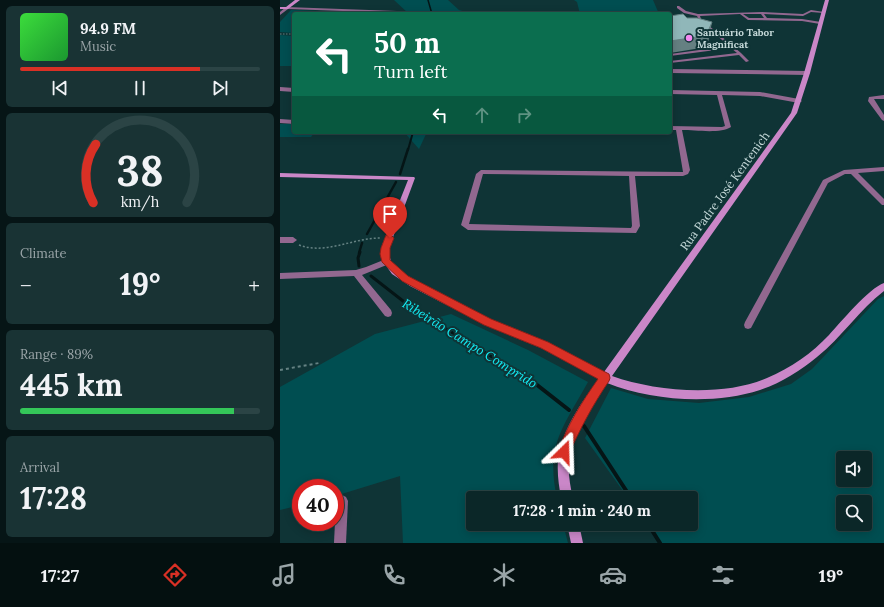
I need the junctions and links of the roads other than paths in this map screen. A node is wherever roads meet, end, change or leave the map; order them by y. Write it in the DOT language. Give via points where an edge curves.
graph roads {
  1 [pos="298,0"];
  2 [pos="827,0"];
  3 [pos="678,7"];
  4 [pos="280,8"];
  5 [pos="287,8"];
  6 [pos="397,12"];
  7 [pos="823,12"];
  8 [pos="280,14"];
  9 [pos="741,14"];
  10 [pos="762,14"];
  11 [pos="698,15"];
  12 [pos="700,19"];
  13 [pos="766,19"];
  14 [pos="693,20"];
  15 [pos="820,23"];
  16 [pos="731,47"];
  17 [pos="740,54"];
  18 [pos="672,55"];
  19 [pos="747,61"];
  20 [pos="672,62"];
  21 [pos="672,71"];
  22 [pos="807,73"];
  23 [pos="280,89"];
  24 [pos="292,90"];
  25 [pos="672,92"];
  26 [pos="719,93"];
  27 [pos="884,97"];
  28 [pos="799,101"];
  29 [pos="884,119"];
  30 [pos="280,121"];
  31 [pos="292,122"];
  32 [pos="672,128"];
  33 [pos="679,128"];
  34 [pos="884,169"];
  35 [pos="852,171"];
  36 [pos="632,174"];
  37 [pos="280,175"];
  38 [pos="884,203"];
  39 [pos="280,240"];
  40 [pos="293,240"];
  41 [pos="386,262"];
  42 [pos="356,273"];
  43 [pos="280,276"];
  44 [pos="884,286"];
  45 [pos="388,313"];
  46 [pos="748,325"];
  47 [pos="605,378"];
  48 [pos="566,491"];
  49 [pos="341,531"];
  50 [pos="574,531"];
  51 [pos="340,543"];
  52 [pos="577,543"];
  1 -- 5 [label="street"];
  2 -- 7 [label="street, Rua Padre José Kentenich"];
  3 -- 11 [label="lane" via="685,12"];
  4 -- 5 [label="street"];
  5 -- 6 [label="street"];
  5 -- 8 [label="street"];
  7 -- 10 [label="lane" via="811,11 803,15"];
  7 -- 15 [label="street, Rua Padre José Kentenich"];
  9 -- 10 [label="lane"];
  9 -- 11 [label="lane"];
  9 -- 13 [label="lane" via="748,19"];
  10 -- 13 [label="lane"];
  11 -- 12 [label="lane"];
  12 -- 14 [label="lane"];
  12 -- 16 [label="lane"];
  13 -- 15 [label="lane"];
  15 -- 22 [label="street, Rua Padre José Kentenich"];
  16 -- 17 [label="lane"];
  16 -- 18 [label="lane"];
  17 -- 19 [label="lane"];
  17 -- 20 [label="lane"];
  21 -- 22 [label="street"];
  22 -- 28 [label="street, Rua Padre José Kentenich"];
  23 -- 24 [label="street"];
  25 -- 26 [label="street"];
  26 -- 28 [label="street" via="760,94"];
  26 -- 33 [label="street" via="728,127"];
  27 -- 29 [label="street" via="871,98"];
  28 -- 47 [label="street, Rua Padre José Kentenich" via="794,113"];
  30 -- 31 [label="street"];
  32 -- 33 [label="street"];
  33 -- 36 [label="street" via="686,172 679,175"];
  34 -- 35 [label="street"];
  35 -- 38 [label="street"];
  35 -- 46 [label="street" via="834,176 825,182"];
  36 -- 36 [label="street" via="636,226 633,231 472,228 464,222 478,174 481,172"];
  37 -- 41 [label="street" via="412,178 386,248"];
  39 -- 40 [label="street"];
  41 -- 42 [label="street"];
  41 -- 47 [label="street" via="418,286 487,322 544,345"];
  42 -- 43 [label="street"];
  42 -- 45 [label="street"];
  44 -- 47 [label="street" via="818,352 769,383 726,392 690,393 646,390"];
  47 -- 48 [label="street, Rua Padre José Kentenich" via="584,408 566,446 562,464"];
  49 -- 51 [label="street"];
  50 -- 52 [label="street"];
}
